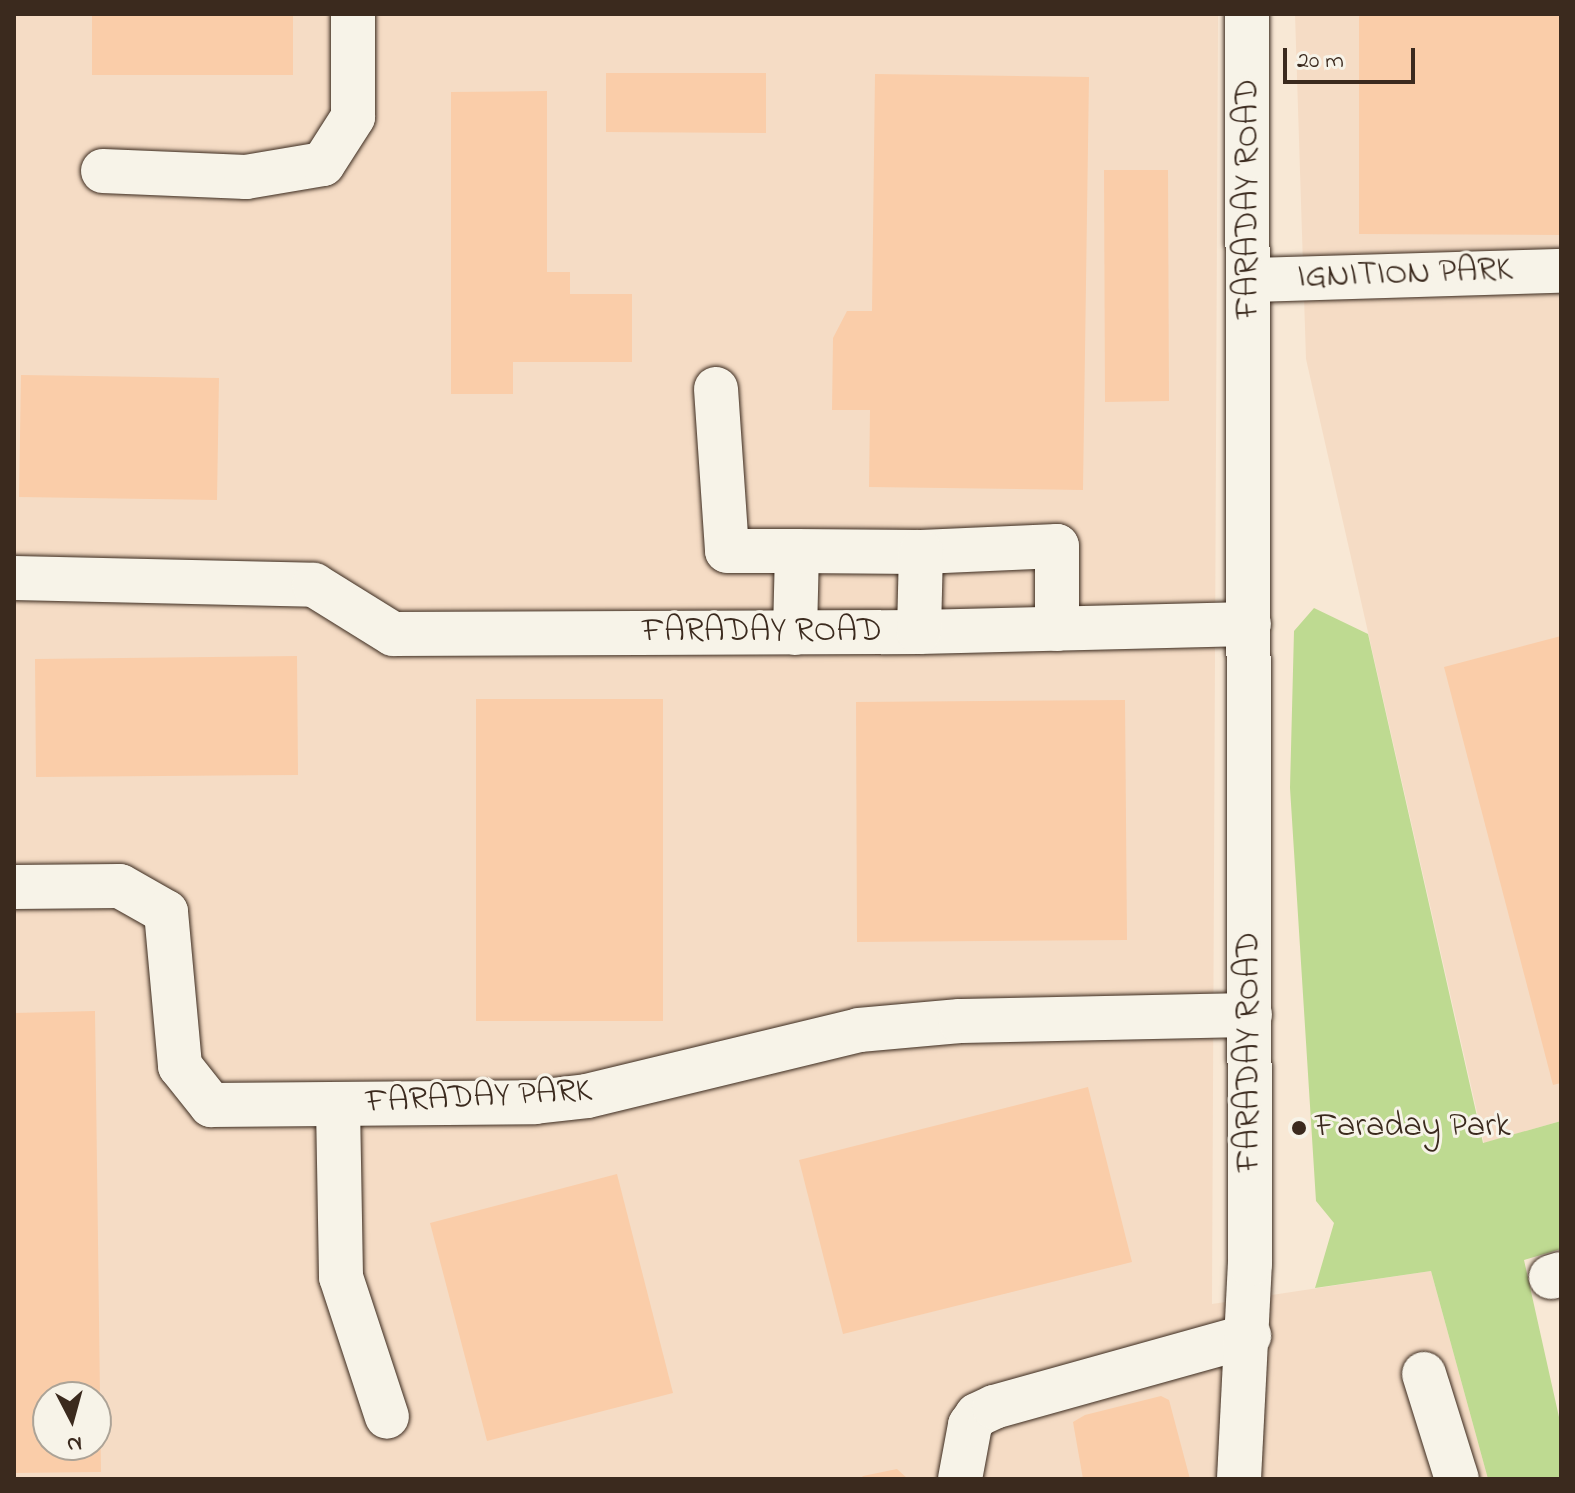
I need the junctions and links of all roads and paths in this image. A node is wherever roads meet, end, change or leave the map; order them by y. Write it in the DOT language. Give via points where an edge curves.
graph roads {
  1 [pos="353,14"];
  2 [pos="1247,14"];
  3 [pos="103,171"];
  4 [pos="1561,271"];
  5 [pos="1250,280"];
  6 [pos="716,389"];
  7 [pos="797,551"];
  8 [pos="921,552"];
  9 [pos="14,578"];
  10 [pos="1249,624"];
  11 [pos="1057,629"];
  12 [pos="919,632"];
  13 [pos="795,633"];
  14 [pos="14,887"];
  15 [pos="1250,1015"];
  16 [pos="338,1105"];
  17 [pos="1249,1336"];
  18 [pos="1424,1374"];
  19 [pos="387,1417"];
  20 [pos="960,1479"];
  21 [pos="1239,1479"];
  22 [pos="1457,1479"];
  1 -- 3 [label="street" via="353,117 323,164 246,177"];
  2 -- 5 [label="street, FARADAY ROAD"];
  4 -- 5 [label="street, IGNITION PARK"];
  5 -- 10 [label="street, FARADAY ROAD"];
  6 -- 7 [label="street" via="727,551"];
  7 -- 8 [label="street"];
  7 -- 13 [label="street"];
  8 -- 11 [label="street" via="1057,546"];
  8 -- 12 [label="street"];
  9 -- 13 [label="street, FARADAY ROAD" via="314,585 393,634"];
  10 -- 11 [label="street, FARADAY ROAD"];
  10 -- 15 [label="street, FARADAY ROAD"];
  11 -- 12 [label="street, FARADAY ROAD"];
  12 -- 13 [label="street, FARADAY ROAD"];
  14 -- 16 [label="street, FARADAY PARK" via="120,886 166,912 180,1066 211,1105"];
  15 -- 16 [label="street, FARADAY PARK" via="960,1021 859,1030 587,1096 535,1102"];
  15 -- 17 [label="street, FARADAY ROAD"];
  16 -- 19 [label="street" via="341,1277"];
  17 -- 20 [label="street" via="977,1415 970,1425"];
  17 -- 21 [label="street, FARADAY ROAD"];
  18 -- 22 [label="street"];
}
